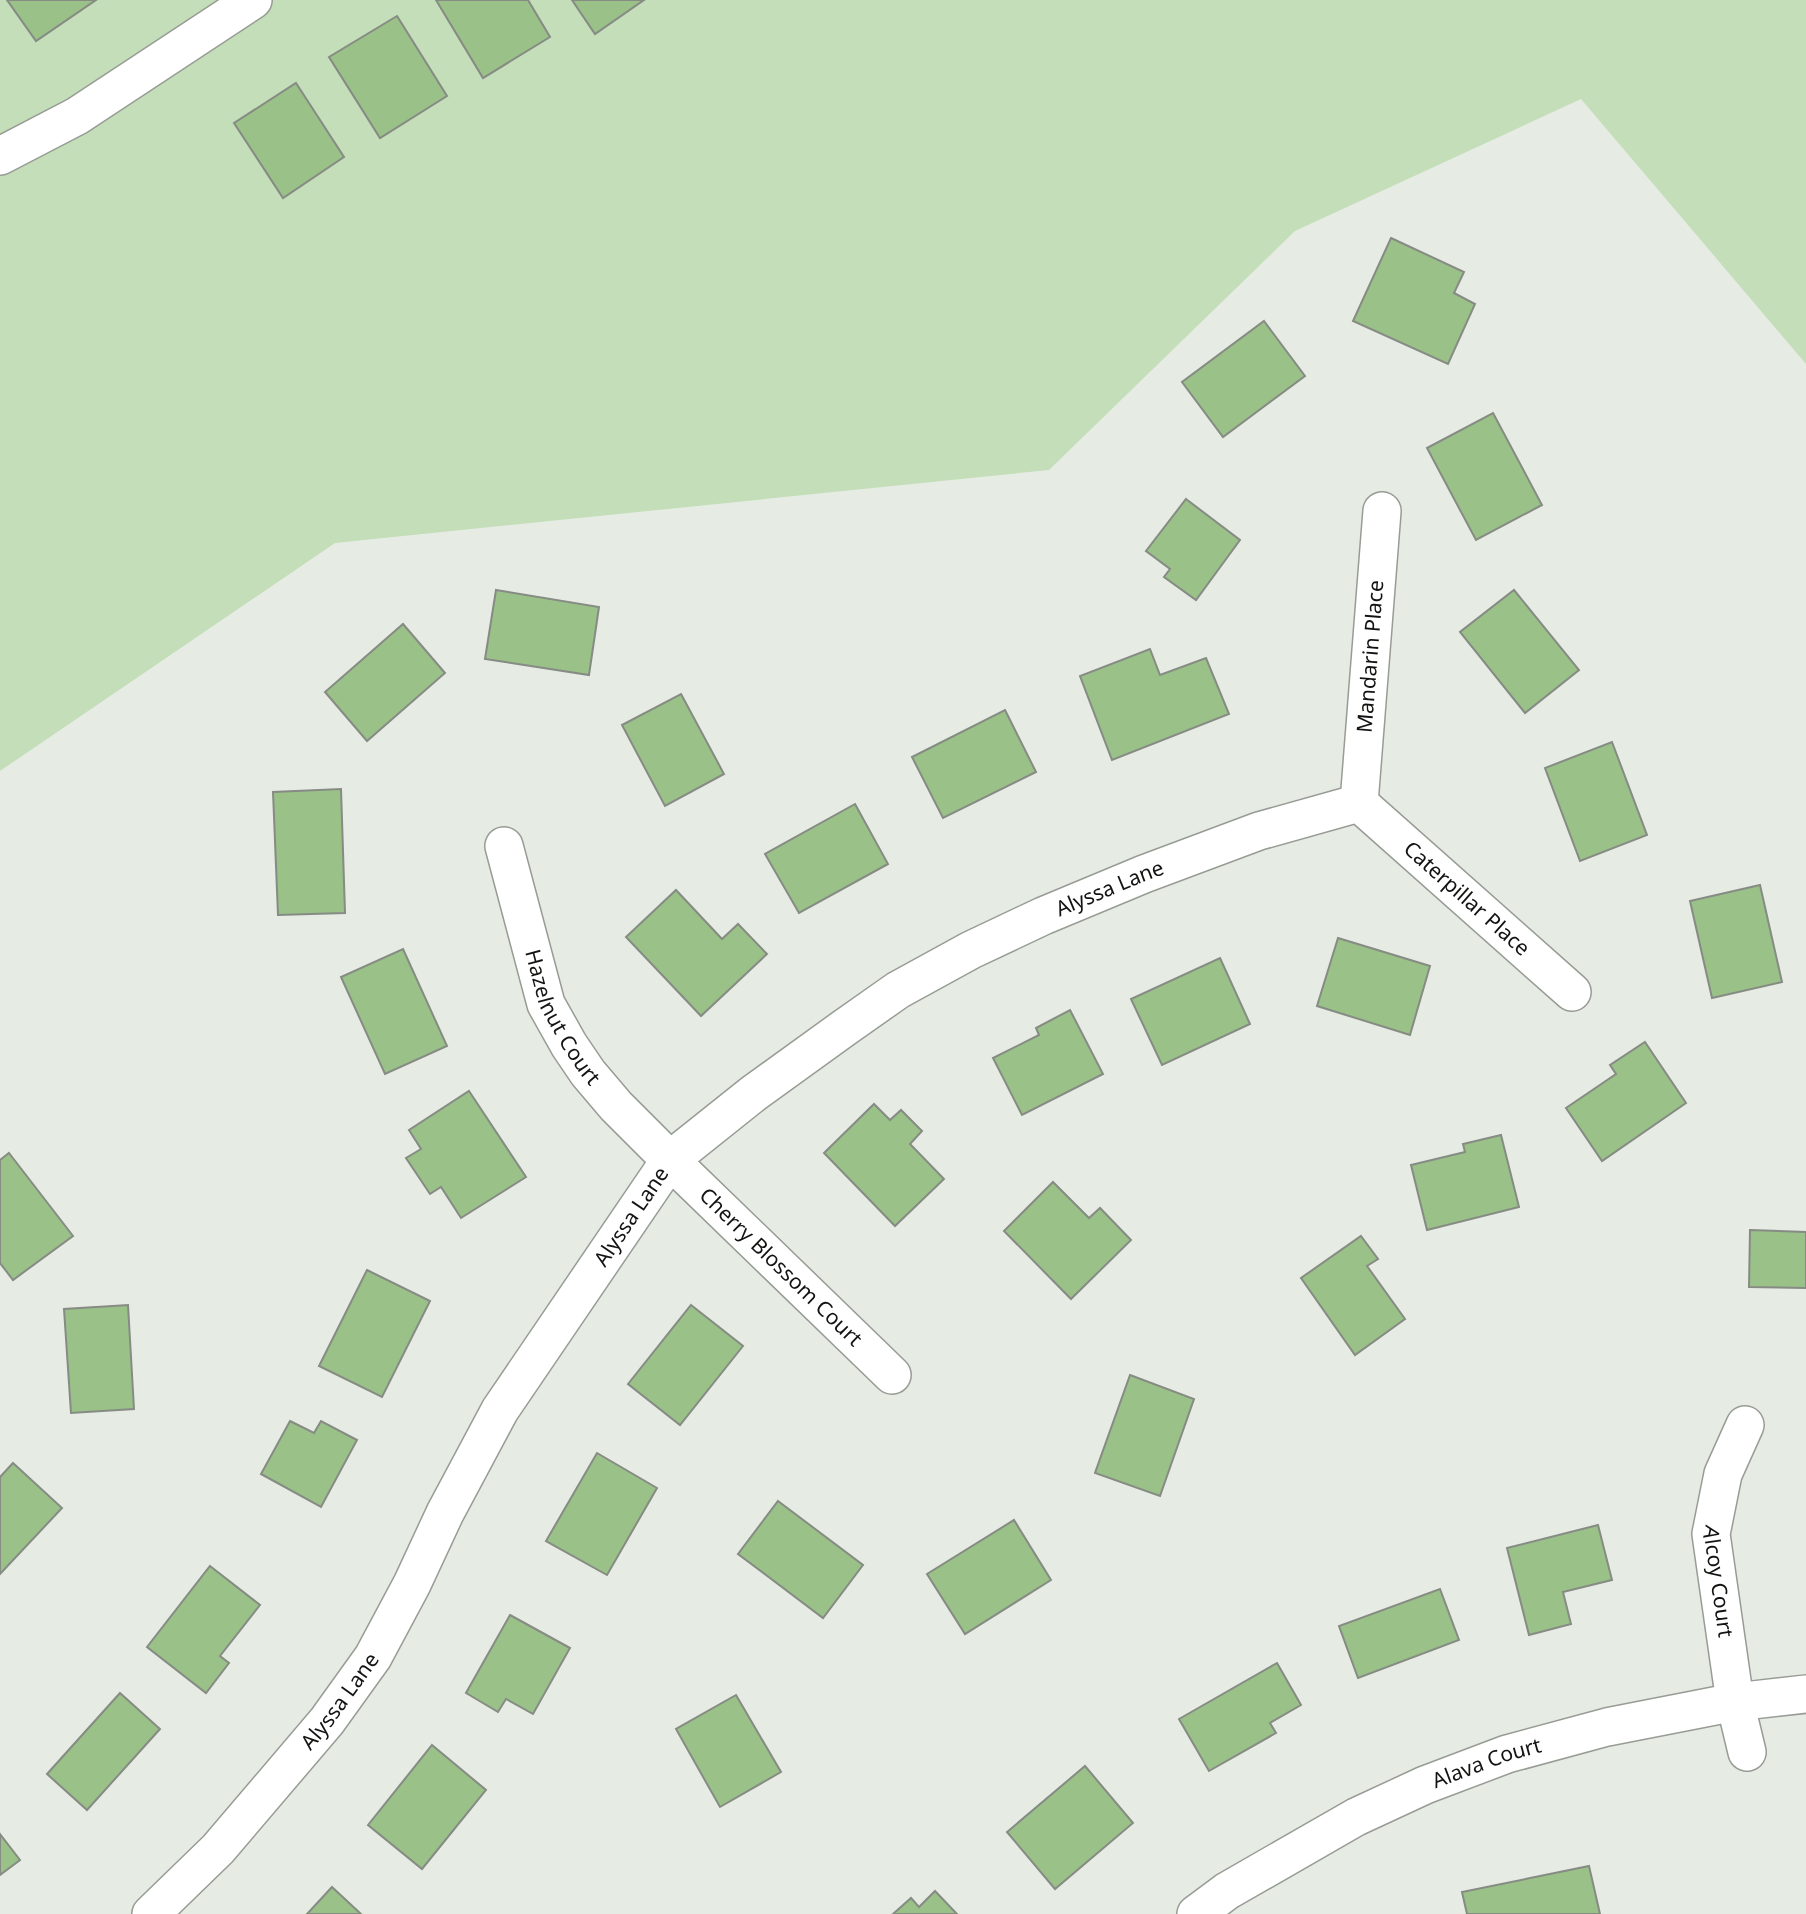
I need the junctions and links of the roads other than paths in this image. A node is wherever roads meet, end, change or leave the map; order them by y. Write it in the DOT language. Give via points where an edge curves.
graph roads {
  1 [pos="253,0"];
  2 [pos="0,156"];
  3 [pos="1382,511"];
  4 [pos="1359,803"];
  5 [pos="504,846"];
  6 [pos="1573,992"];
  7 [pos="670,1160"];
  8 [pos="892,1375"];
  9 [pos="1745,1425"];
  10 [pos="1806,1694"];
  11 [pos="1735,1702"];
  12 [pos="1747,1752"];
  13 [pos="151,1914"];
  14 [pos="1196,1914"];
  1 -- 2 [label="street" via="77,116"];
  3 -- 4 [label="street, Mandarin Place"];
  4 -- 6 [label="street, Caterpillar Place"];
  4 -- 7 [label="street, Alyssa Lane" via="1259,831 1144,874 971,950 898,990 754,1093"];
  5 -- 7 [label="street, Hazelnut Court" via="546,1004 588,1073"];
  7 -- 8 [label="street, Cherry Blossom Court"];
  7 -- 13 [label="street, Alyssa Lane" via="500,1409 373,1657 327,1721 218,1849"];
  9 -- 11 [label="street, Alcoy Court" via="1723,1474 1711,1534"];
  10 -- 11 [label="street, Alava Court"];
  11 -- 12 [label="street, Alcoy Court"];
  11 -- 14 [label="street, Alava Court" via="1607,1727 1507,1754 1444,1777 1356,1817 1227,1891"];
}
